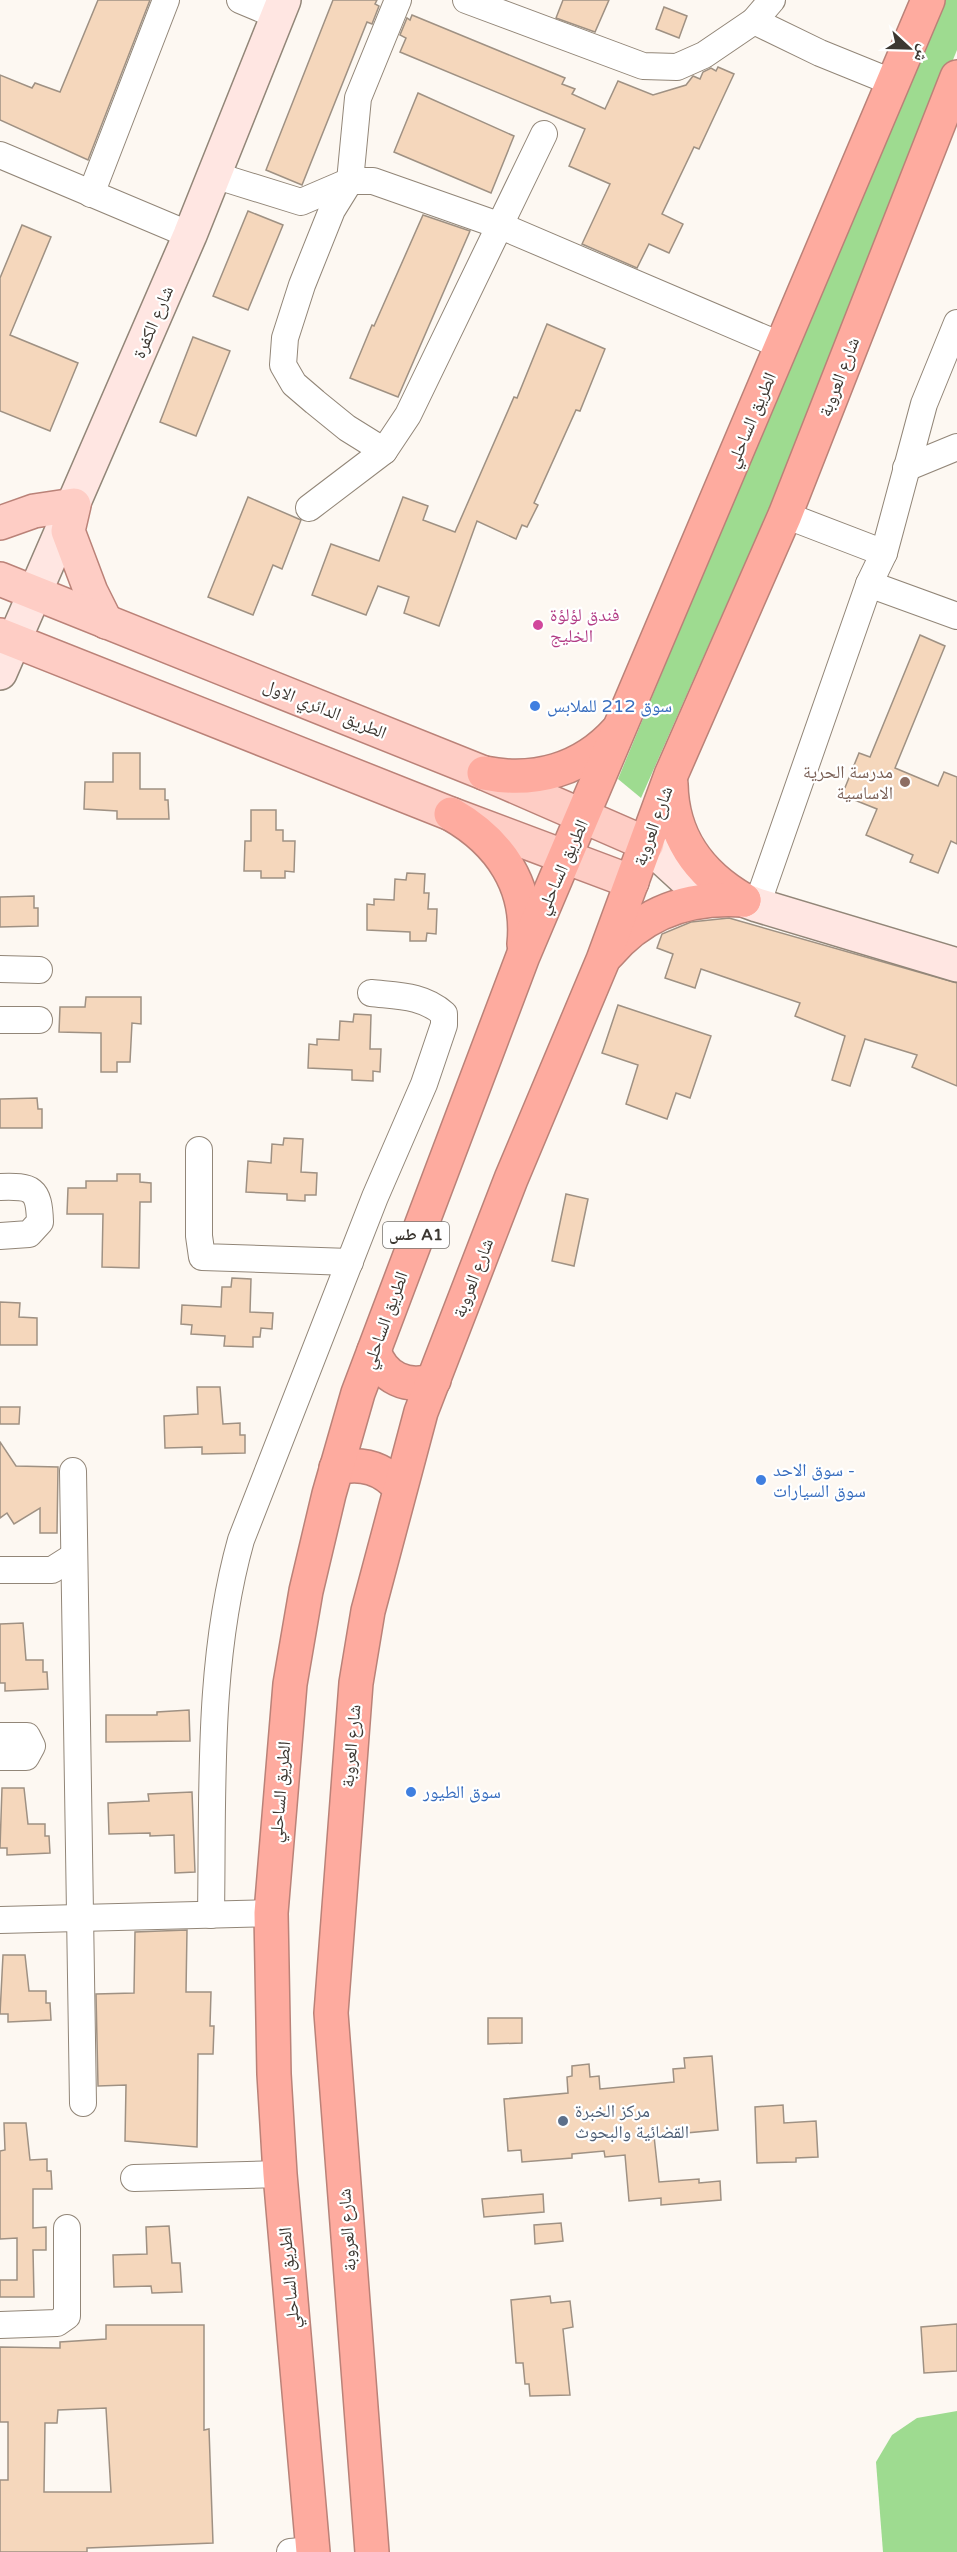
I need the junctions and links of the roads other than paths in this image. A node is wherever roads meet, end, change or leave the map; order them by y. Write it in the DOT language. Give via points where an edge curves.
graph roads {
  1 [pos="166,0"];
  2 [pos="240,0"];
  3 [pos="398,0"];
  4 [pos="466,0"];
  5 [pos="771,0"];
  6 [pos="928,0"];
  7 [pos="281,8"];
  8 [pos="754,21"];
  9 [pos="957,77"];
  10 [pos="894,83"];
  11 [pos="544,134"];
  12 [pos="0,155"];
  13 [pos="214,175"];
  14 [pos="350,181"];
  15 [pos="91,194"];
  16 [pos="501,226"];
  17 [pos="190,235"];
  18 [pos="957,323"];
  19 [pos="782,346"];
  20 [pos="957,447"];
  21 [pos="384,451"];
  22 [pos="906,468"];
  23 [pos="74,505"];
  24 [pos="309,508"];
  25 [pos="785,515"];
  26 [pos="0,523"];
  27 [pos="884,553"];
  28 [pos="0,579"];
  29 [pos="869,584"];
  30 [pos="35,593"];
  31 [pos="957,616"];
  32 [pos="106,622"];
  33 [pos="8,638"];
  34 [pos="0,673"];
  35 [pos="622,725"];
  36 [pos="484,772"];
  37 [pos="671,775"];
  38 [pos="451,814"];
  39 [pos="584,818"];
  40 [pos="647,844"];
  41 [pos="566,857"];
  42 [pos="684,878"];
  43 [pos="632,882"];
  44 [pos="750,902"];
  45 [pos="523,956"];
  46 [pos="603,960"];
  47 [pos="957,965"];
  48 [pos="0,969"];
  49 [pos="39,970"];
  50 [pos="371,993"];
  51 [pos="0,1020"];
  52 [pos="39,1020"];
  53 [pos="200,1150"];
  54 [pos="0,1187"];
  55 [pos="0,1236"];
  56 [pos="350,1262"];
  57 [pos="374,1351"];
  58 [pos="434,1380"];
  59 [pos="336,1468"];
  60 [pos="73,1471"];
  61 [pos="400,1488"];
  62 [pos="74,1556"];
  63 [pos="0,1570"];
  64 [pos="0,1736"];
  65 [pos="0,1757"];
  66 [pos="271,1912"];
  67 [pos="211,1915"];
  68 [pos="80,1918"];
  69 [pos="0,1920"];
  70 [pos="83,2103"];
  71 [pos="280,2174"];
  72 [pos="134,2178"];
  73 [pos="68,2228"];
  74 [pos="0,2325"];
  75 [pos="305,2551"];
  76 [pos="372,2552"];
  1 -- 15 [label="street"];
  2 -- 7 [label="street"];
  3 -- 14 [label="street" via="358,98"];
  4 -- 8 [label="street" via="643,66 677,67 704,55"];
  5 -- 8 [label="street"];
  6 -- 10 [label="highway, الطريق الساحلي / طس A1"];
  7 -- 13 [label="street, شارع الكفرة"];
  8 -- 10 [label="street"];
  9 -- 25 [label="highway, شارع العروبة"];
  10 -- 19 [label="highway, الطريق الساحلي / طس A1"];
  11 -- 16 [label="street"];
  12 -- 15 [label="street"];
  13 -- 14 [label="street" via="301,202"];
  13 -- 17 [label="street, شارع الكفرة"];
  14 -- 16 [label="street" via="373,181"];
  14 -- 21 [label="street" via="332,210 302,285 285,338 283,365 294,384 315,402"];
  15 -- 17 [label="street"];
  16 -- 19 [label="street"];
  16 -- 21 [label="street" via="408,415"];
  17 -- 23 [label="street, شارع الكفرة"];
  18 -- 22 [label="street" via="924,404"];
  19 -- 35 [label="highway, الطريق الساحلي / طس A1"];
  20 -- 22 [label="street"];
  21 -- 24 [label="street"];
  22 -- 27 [label="street"];
  23 -- 26 [label="main road" via="34,511"];
  23 -- 30 [label="street, شارع الكفرة"];
  23 -- 32 [label="main road" via="68,531"];
  25 -- 27 [label="street"];
  25 -- 37 [label="highway, شارع العروبة"];
  27 -- 29 [label="street"];
  28 -- 30 [label="main road, الطريق الدائري الاول"];
  29 -- 31 [label="street"];
  29 -- 44 [label="street"];
  30 -- 32 [label="main road, الطريق الدائري الاول"];
  30 -- 33 [label="street, شارع الكفرة"];
  32 -- 36 [label="main road, الطريق الدائري الاول"];
  33 -- 34 [label="street, شارع الكفرة"];
  33 -- 38 [label="main road"];
  35 -- 36 [label="highway" via="594,752 560,770 522,777"];
  35 -- 39 [label="highway, الطريق الساحلي / طس A1"];
  36 -- 39 [label="main road, الطريق الدائري الاول"];
  37 -- 40 [label="highway, شارع العروبة"];
  37 -- 44 [label="highway" via="677,826 687,849 702,870 722,887"];
  38 -- 41 [label="main road"];
  38 -- 45 [label="highway" via="478,832 506,862 524,907"];
  39 -- 40 [label="main road, الطريق الدائري الاول"];
  39 -- 41 [label="highway, الطريق الساحلي / طس A1"];
  40 -- 42 [label="street"];
  40 -- 43 [label="highway, شارع العروبة"];
  41 -- 43 [label="main road"];
  41 -- 45 [label="highway, الطريق الساحلي / طس A1"];
  42 -- 43 [label="street"];
  42 -- 44 [label="street"];
  43 -- 46 [label="highway, شارع العروبة"];
  44 -- 46 [label="highway" via="720,898 675,906 635,927"];
  44 -- 47 [label="street"];
  45 -- 57 [label="highway, الطريق الساحلي / طس A1"];
  46 -- 58 [label="highway, شارع العروبة" via="511,1179"];
  48 -- 49 [label="street"];
  50 -- 56 [label="street" via="433,1004 444,1014 444,1025 424,1084"];
  51 -- 52 [label="street"];
  53 -- 56 [label="street" via="202,1257"];
  54 -- 55 [label="street" via="21,1187 36,1194 40,1222 29,1234"];
  56 -- 67 [label="street" via="241,1540 231,1577 219,1656 213,1748"];
  57 -- 58 [label="highway" via="383,1369 400,1381 417,1384"];
  57 -- 59 [label="highway, الطريق الساحلي / طس A1"];
  58 -- 61 [label="highway, شارع العروبة"];
  59 -- 61 [label="highway" via="356,1465 375,1469"];
  59 -- 66 [label="highway, الطريق الساحلي / طس A1" via="306,1591 290,1684"];
  60 -- 62 [label="street"];
  61 -- 76 [label="highway, شارع العروبة" via="368,1611 356,1683 331,2013"];
  62 -- 63 [label="street" via="52,1570"];
  62 -- 68 [label="street"];
  64 -- 65 [label="street" via="27,1736 32,1746 26,1756"];
  66 -- 67 [label="street"];
  66 -- 71 [label="highway, الطريق الساحلي / طس A1"];
  67 -- 68 [label="street"];
  68 -- 69 [label="street"];
  68 -- 70 [label="street"];
  71 -- 72 [label="street"];
  71 -- 75 [label="highway, الطريق الساحلي / طس A1"];
  73 -- 74 [label="street" via="67,2316 57,2323"];
}
